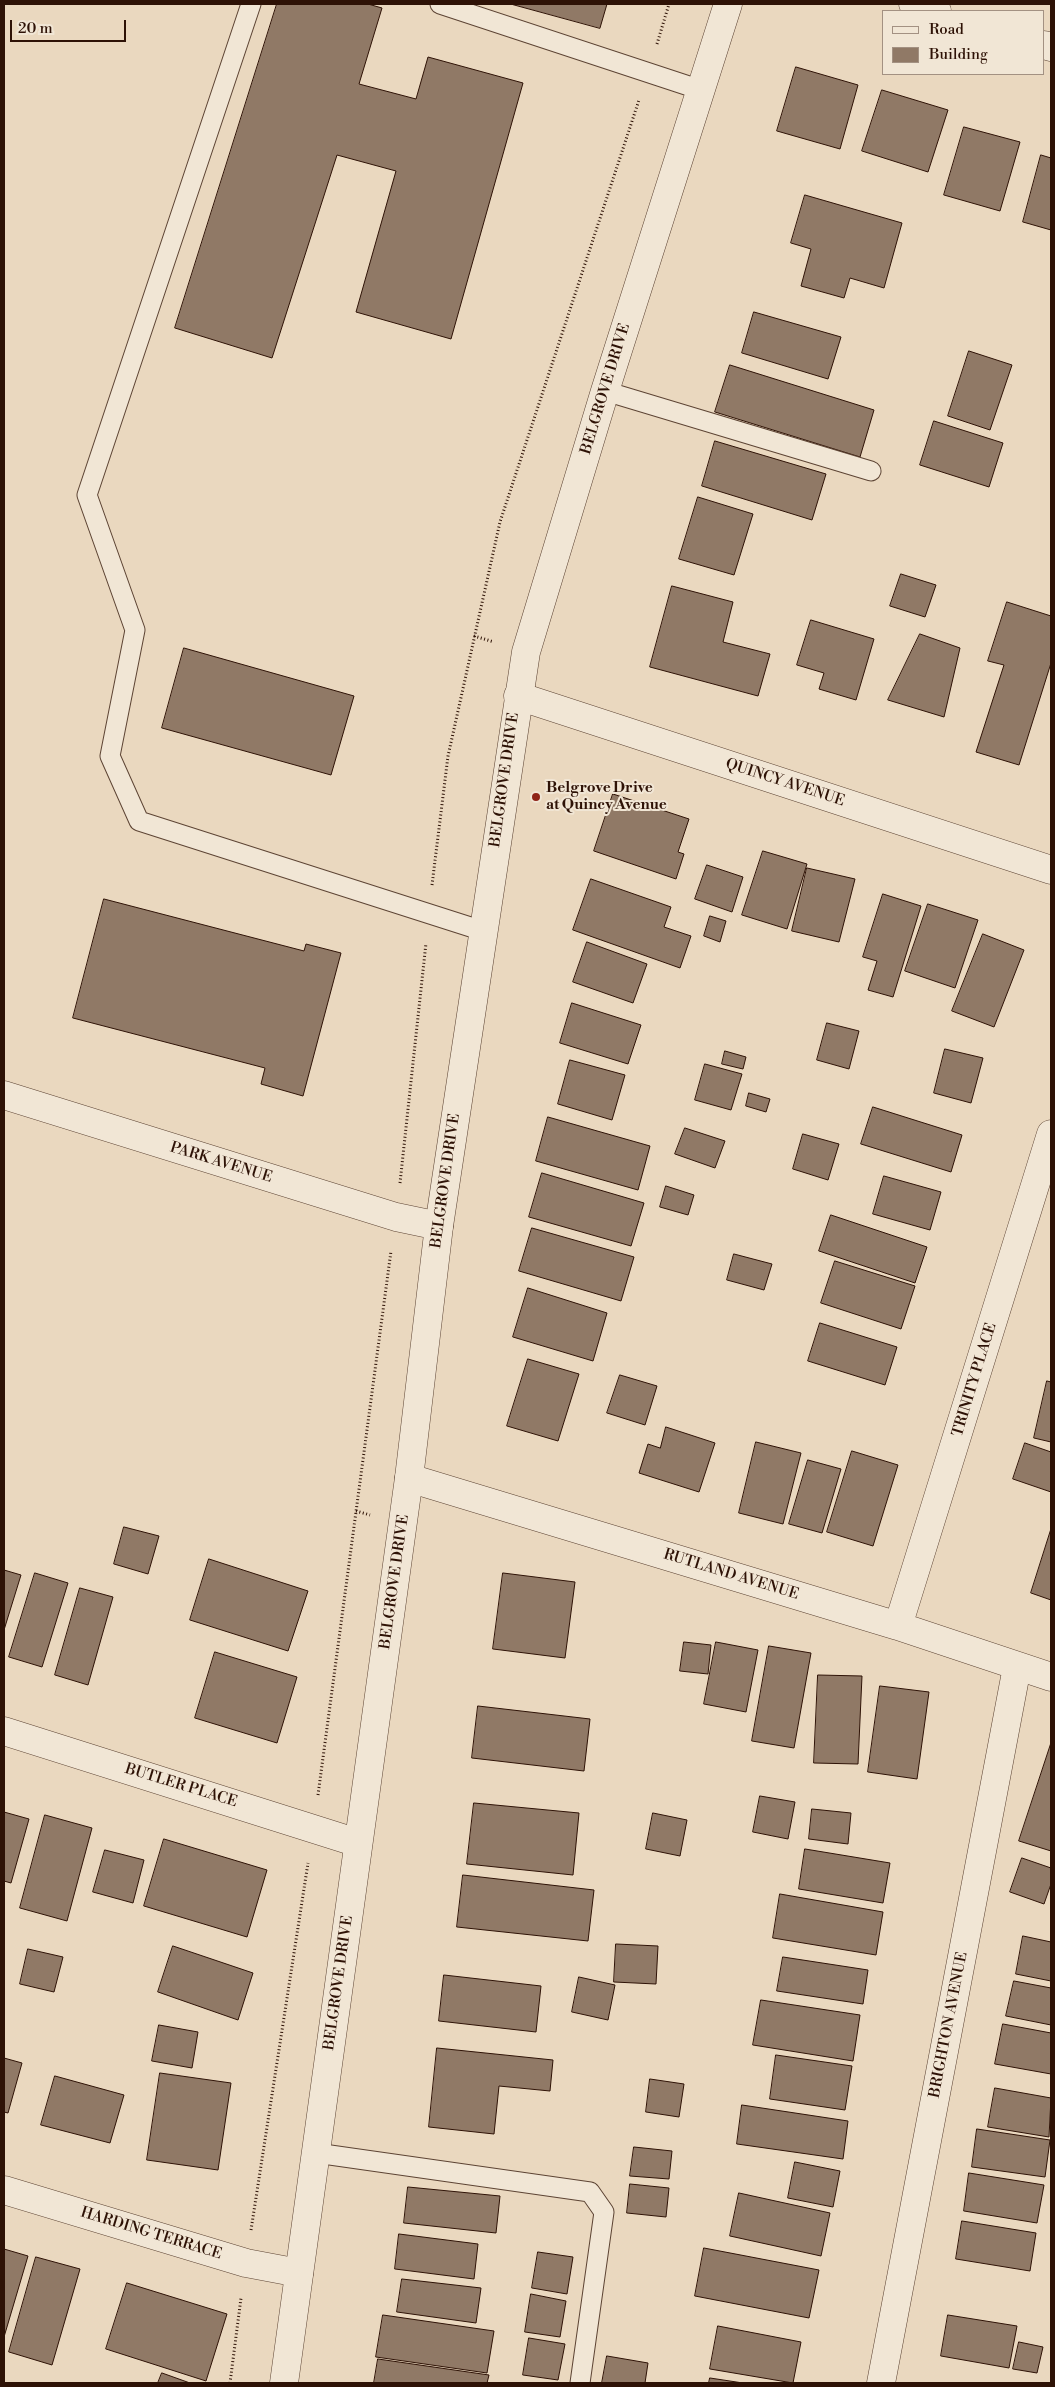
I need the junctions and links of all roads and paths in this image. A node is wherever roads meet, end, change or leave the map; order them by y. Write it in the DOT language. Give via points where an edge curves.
graph roads {
  1 [pos="251,4"];
  2 [pos="440,4"];
  3 [pos="728,4"];
  4 [pos="913,4"];
  5 [pos="934,10"];
  6 [pos="701,90"];
  7 [pos="605,391"];
  8 [pos="871,471"];
  9 [pos="518,696"];
  10 [pos="1051,870"];
  11 [pos="483,931"];
  12 [pos="4,1095"];
  13 [pos="1051,1134"];
  14 [pos="439,1226"];
  15 [pos="410,1478"];
  16 [pos="898,1626"];
  17 [pos="1017,1666"];
  18 [pos="1051,1677"];
  19 [pos="4,1731"];
  20 [pos="358,1843"];
  21 [pos="316,2153"];
  22 [pos="4,2190"];
  23 [pos="299,2274"];
  24 [pos="284,2383"];
  25 [pos="580,2383"];
  26 [pos="881,2383"];
  1 -- 11 [label="lane" via="87,495 135,630 110,756 139,821"];
  2 -- 6 [label="lane"];
  3 -- 6 [label="street, BELGROVE DRIVE"];
  4 -- 5 [label="street"];
  6 -- 7 [label="street, BELGROVE DRIVE"];
  7 -- 8 [label="lane"];
  7 -- 9 [label="street, BELGROVE DRIVE" via="526,652"];
  9 -- 10 [label="street, QUINCY AVENUE"];
  9 -- 11 [label="street, BELGROVE DRIVE"];
  11 -- 14 [label="street, BELGROVE DRIVE"];
  12 -- 14 [label="street, PARK AVENUE" via="396,1218"];
  13 -- 16 [label="street, TRINITY PLACE"];
  14 -- 15 [label="street, BELGROVE DRIVE"];
  15 -- 16 [label="street, RUTLAND AVENUE"];
  15 -- 20 [label="street, BELGROVE DRIVE"];
  16 -- 17 [label="street, RUTLAND AVENUE"];
  17 -- 18 [label="street, RUTLAND AVENUE"];
  17 -- 26 [label="street, BRIGHTON AVENUE"];
  19 -- 20 [label="street, BUTLER PLACE"];
  20 -- 21 [label="street, BELGROVE DRIVE"];
  21 -- 23 [label="street, BELGROVE DRIVE"];
  21 -- 25 [label="lane" via="590,2192 604,2212"];
  22 -- 23 [label="street, HARDING TERRACE" via="246,2263"];
  23 -- 24 [label="street, BELGROVE DRIVE"];
}
